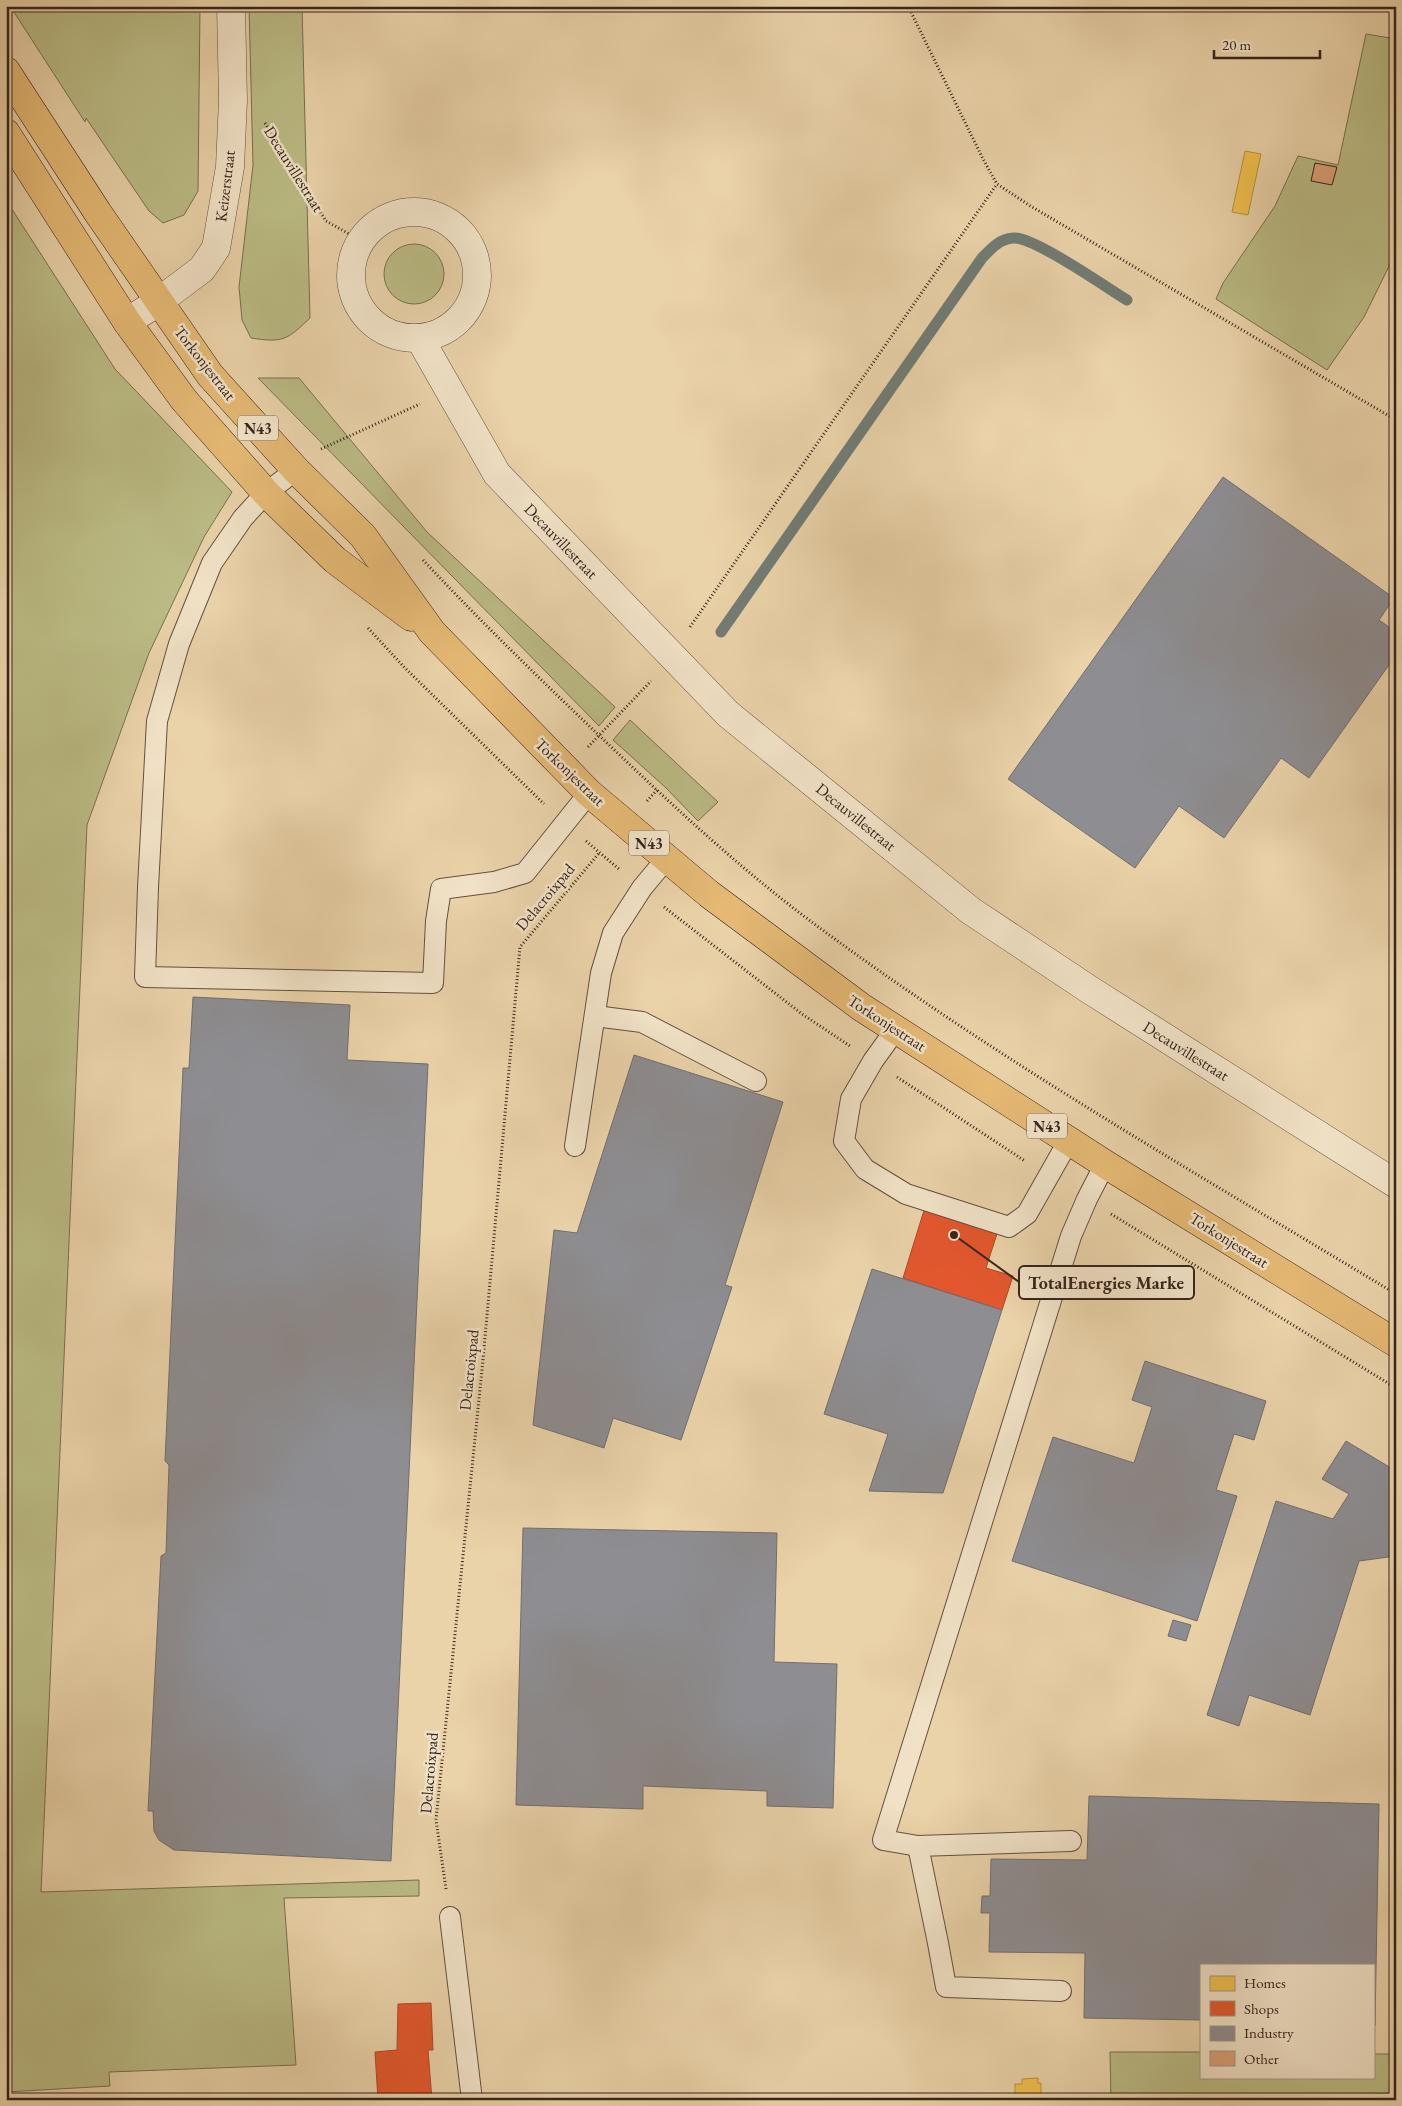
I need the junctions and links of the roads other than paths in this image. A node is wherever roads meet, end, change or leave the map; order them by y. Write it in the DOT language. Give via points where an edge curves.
graph roads {
  1 [pos="231,6"];
  2 [pos="6,71"];
  3 [pos="6,133"];
  4 [pos="158,302"];
  5 [pos="127,322"];
  6 [pos="420,339"];
  7 [pos="296,470"];
  8 [pos="266,493"];
  9 [pos="432,632"];
  10 [pos="589,793"];
  11 [pos="667,858"];
  12 [pos="595,1016"];
  13 [pos="896,1029"];
  14 [pos="756,1081"];
  15 [pos="1068,1140"];
  16 [pos="576,1146"];
  17 [pos="1105,1164"];
  18 [pos="1396,1184"];
  19 [pos="1396,1343"];
  20 [pos="1072,1841"];
  21 [pos="918,1846"];
  22 [pos="450,1917"];
  23 [pos="1061,1991"];
  24 [pos="472,2100"];
  1 -- 4 [label="street, Keizerstraat" via="233,100 230,167 216,248 202,269"];
  2 -- 4 [label="main road, Torkonjestraat / N43"];
  3 -- 5 [label="main road, Torkonjestraat / N43"];
  4 -- 5 [label="street, Keizerstraat"];
  4 -- 7 [label="main road, Torkonjestraat / N43" via="210,374"];
  5 -- 8 [label="main road, Torkonjestraat / N43" via="184,400"];
  6 -- 6 [label="street" via="400,338 381,330 365,317 355,300 350,280 352,259 360,240 375,224 394,214 415,211 437,215 455,226 469,243 476,263 477,285 470,306 457,322 440,334"];
  6 -- 18 [label="street, Decauvillestraat" via="497,474 728,714 972,911 1090,990"];
  7 -- 8 [label="lane"];
  7 -- 9 [label="main road, Torkonjestraat / N43" via="363,536"];
  8 -- 9 [label="main road, Torkonjestraat / N43" via="335,560"];
  8 -- 10 [label="lane" via="243,518 212,563 179,644 157,720 145,977 433,983 441,889 494,882 525,873"];
  9 -- 10 [label="main road, Torkonjestraat / N43"];
  10 -- 11 [label="main road, Torkonjestraat / N43"];
  11 -- 12 [label="lane" via="642,888 613,933 601,973"];
  11 -- 13 [label="main road, Torkonjestraat / N43" via="777,946"];
  12 -- 14 [label="lane" via="642,1022"];
  12 -- 16 [label="lane"];
  13 -- 15 [label="main road, Torkonjestraat / N43"];
  13 -- 15 [label="lane" via="851,1099 844,1141 865,1169 906,1194 1009,1227 1027,1214"];
  15 -- 17 [label="main road, Torkonjestraat / N43"];
  17 -- 19 [label="main road, Torkonjestraat / N43"];
  17 -- 21 [label="lane" via="1071,1236 883,1840"];
  20 -- 21 [label="lane"];
  21 -- 23 [label="lane" via="946,1987"];
  22 -- 24 [label="lane"];
}
